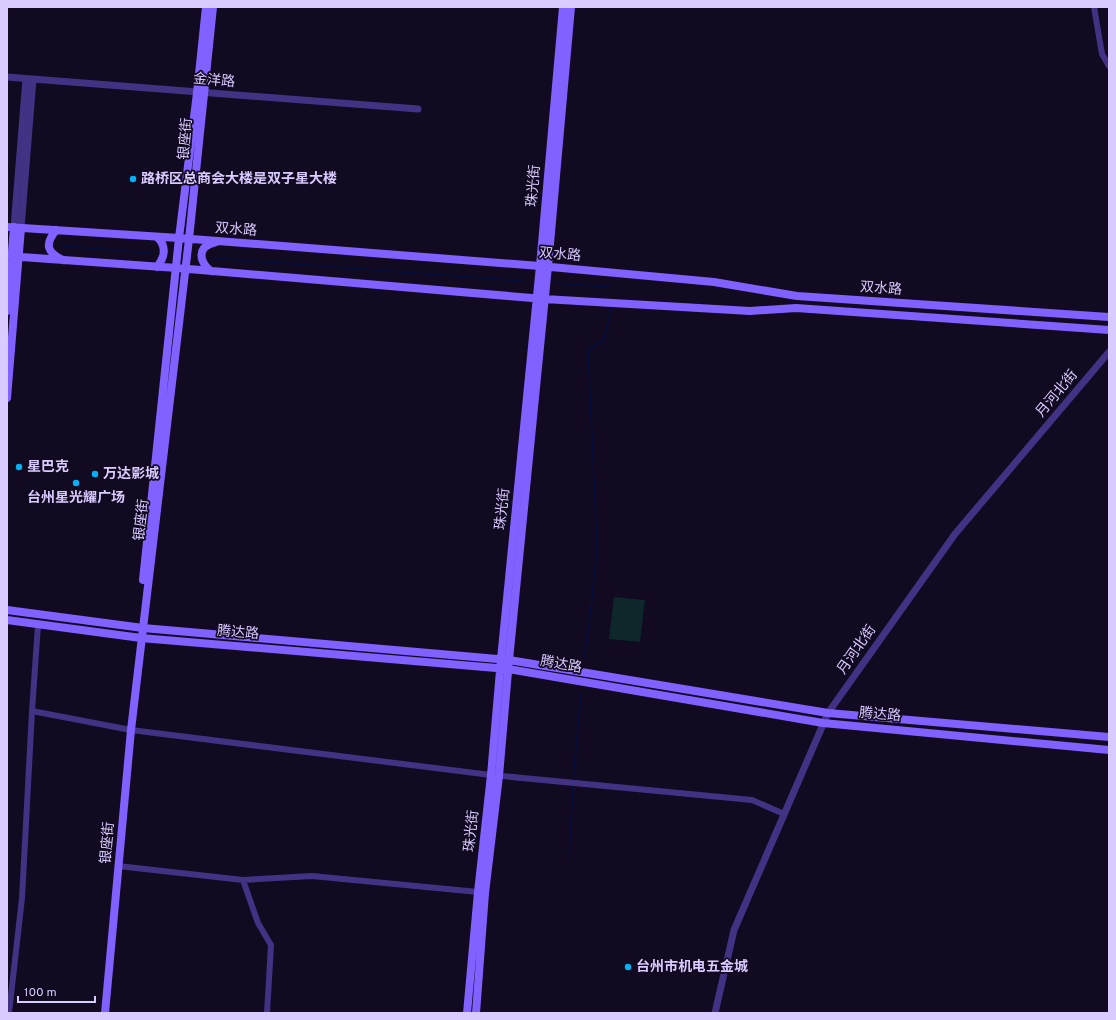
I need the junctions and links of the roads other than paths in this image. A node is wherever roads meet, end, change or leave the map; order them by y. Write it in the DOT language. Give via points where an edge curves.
graph roads {
  1 [pos="206,7"];
  2 [pos="213,7"];
  3 [pos="563,7"];
  4 [pos="571,7"];
  5 [pos="1094,7"];
  6 [pos="1109,66"];
  7 [pos="7,77"];
  8 [pos="30,79"];
  9 [pos="200,93"];
  10 [pos="418,109"];
  11 [pos="12,228"];
  12 [pos="56,230"];
  13 [pos="158,237"];
  14 [pos="179,238"];
  15 [pos="189,239"];
  16 [pos="217,241"];
  17 [pos="7,249"];
  18 [pos="12,257"];
  19 [pos="65,261"];
  20 [pos="544,266"];
  21 [pos="157,267"];
  22 [pos="181,268"];
  23 [pos="211,271"];
  24 [pos="541,298"];
  25 [pos="7,311"];
  26 [pos="1109,317"];
  27 [pos="1109,330"];
  28 [pos="1109,352"];
  29 [pos="7,398"];
  30 [pos="7,610"];
  31 [pos="7,620"];
  32 [pos="38,624"];
  33 [pos="140,628"];
  34 [pos="139,637"];
  35 [pos="505,659"];
  36 [pos="504,669"];
  37 [pos="32,711"];
  38 [pos="828,713"];
  39 [pos="823,723"];
  40 [pos="129,730"];
  41 [pos="1109,737"];
  42 [pos="1109,750"];
  43 [pos="495,776"];
  44 [pos="784,814"];
  45 [pos="118,866"];
  46 [pos="243,880"];
  47 [pos="478,892"];
  48 [pos="9,1013"];
  49 [pos="100,1013"];
  50 [pos="105,1013"];
  51 [pos="267,1013"];
  52 [pos="467,1013"];
  53 [pos="476,1013"];
  54 [pos="715,1013"];
  1 -- 9 [label="main road, 银座街"];
  2 -- 9 [label="main road, 银座街"];
  3 -- 20 [label="main road, 珠光街"];
  4 -- 20 [label="main road, 珠光街"];
  5 -- 6 [label="street" via="1102,54"];
  7 -- 8 [label="street, 金洋路"];
  8 -- 9 [label="street, 金洋路"];
  8 -- 11 [label="street"];
  9 -- 10 [label="street, 金洋路"];
  9 -- 14 [label="main road, 银座街"];
  9 -- 15 [label="main road, 银座街"];
  11 -- 12 [label="main road, 双水路"];
  11 -- 17 [label="main road" via="9,231 11,237"];
  11 -- 18 [label="main road"];
  12 -- 13 [label="main road, 双水路"];
  12 -- 19 [label="main road" via="48,241 49,248 53,254"];
  13 -- 14 [label="main road, 双水路"];
  13 -- 21 [label="main road" via="164,247 163,259"];
  14 -- 15 [label="main road, 双水路"];
  14 -- 22 [label="main road, 银座街"];
  15 -- 16 [label="main road, 双水路"];
  15 -- 22 [label="main road, 银座街"];
  16 -- 20 [label="main road, 双水路"];
  16 -- 23 [label="main road" via="205,247 202,252 202,260"];
  18 -- 19 [label="main road, 双水路"];
  18 -- 25 [label="main road"];
  18 -- 29 [label="main road"];
  19 -- 21 [label="main road, 双水路"];
  20 -- 24 [label="main road, 珠光街"];
  20 -- 26 [label="main road, 双水路" via="714,282 797,296"];
  21 -- 22 [label="main road, 双水路"];
  22 -- 23 [label="main road, 双水路"];
  22 -- 33 [label="main road, 银座街"];
  23 -- 24 [label="main road, 双水路"];
  24 -- 27 [label="main road, 双水路" via="750,311 796,308"];
  24 -- 35 [label="main road, 珠光街"];
  28 -- 38 [label="street, 月河北街" via="956,534"];
  30 -- 33 [label="main road, 腾达路"];
  31 -- 32 [label="main road, 腾达路"];
  32 -- 34 [label="main road, 腾达路"];
  32 -- 37 [label="street"];
  33 -- 34 [label="main road, 银座街"];
  33 -- 35 [label="main road, 腾达路"];
  34 -- 36 [label="main road, 腾达路"];
  34 -- 40 [label="main road, 银座街"];
  35 -- 36 [label="main road, 珠光街"];
  35 -- 38 [label="main road, 腾达路"];
  36 -- 39 [label="main road, 腾达路"];
  36 -- 43 [label="main road, 珠光街"];
  37 -- 40 [label="street"];
  37 -- 48 [label="street" via="22,898"];
  38 -- 39 [label="street, 月河北街"];
  38 -- 41 [label="main road, 腾达路"];
  39 -- 42 [label="main road, 腾达路"];
  39 -- 44 [label="street, 月河北街"];
  40 -- 43 [label="street"];
  40 -- 45 [label="main road, 银座街"];
  40 -- 49 [label="main road"];
  43 -- 44 [label="street" via="752,800"];
  43 -- 47 [label="main road, 珠光街"];
  43 -- 53 [label="main road, 珠光街"];
  44 -- 54 [label="street, 月河北街" via="734,930"];
  45 -- 46 [label="street"];
  45 -- 50 [label="main road, 银座街"];
  46 -- 47 [label="street" via="312,876"];
  46 -- 51 [label="street" via="258,923 272,945"];
  47 -- 52 [label="main road, 珠光街"];
}
